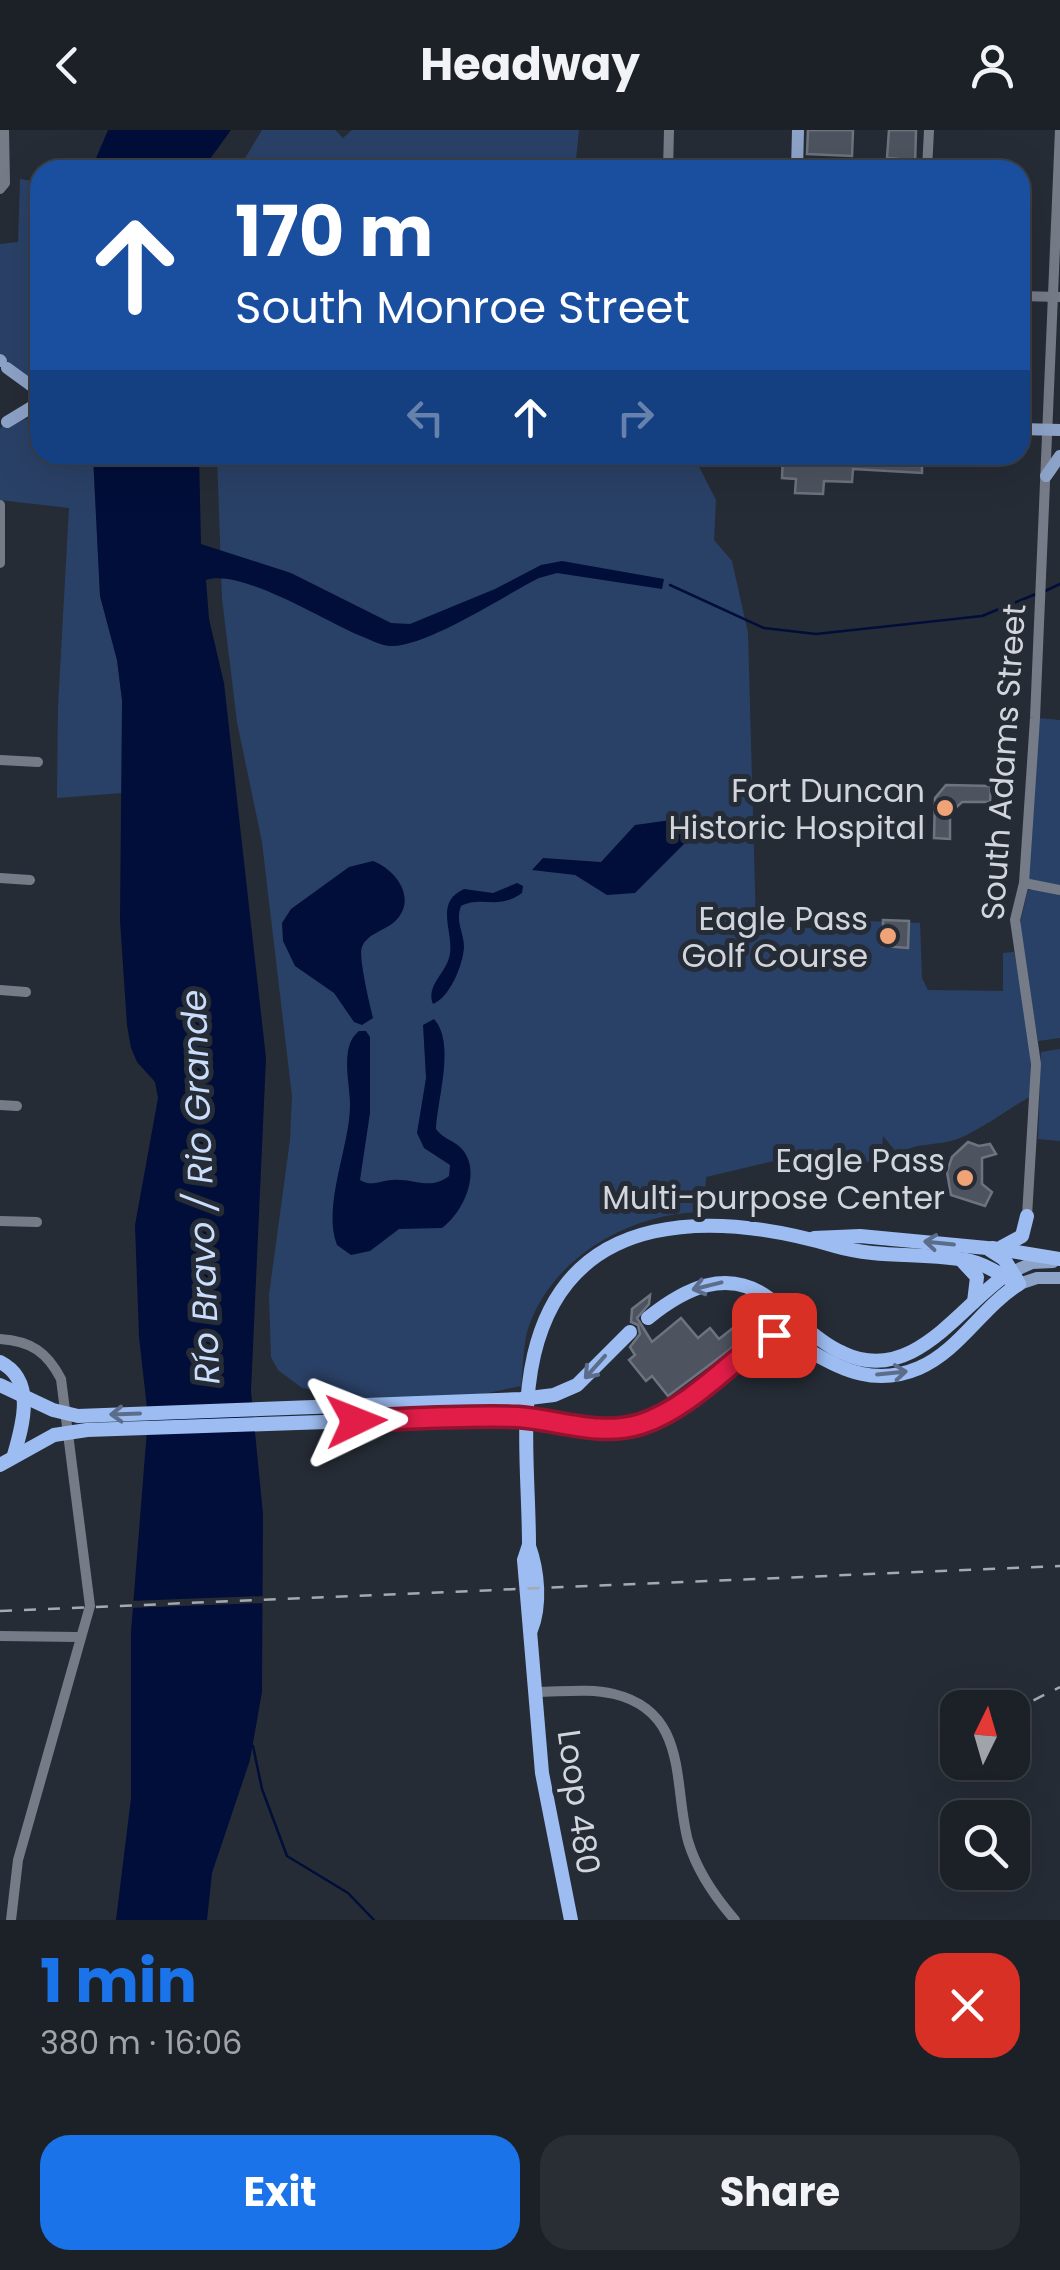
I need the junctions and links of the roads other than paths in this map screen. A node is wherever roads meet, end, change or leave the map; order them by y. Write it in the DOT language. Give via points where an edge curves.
graph roads {
  1 [pos="4,130"];
  2 [pos="670,130"];
  3 [pos="798,130"];
  4 [pos="929,130"];
  5 [pos="1060,130"];
  6 [pos="668,160"];
  7 [pos="797,160"];
  8 [pos="928,160"];
  9 [pos="2,188"];
  10 [pos="1030,296"];
  11 [pos="1057,297"];
  12 [pos="3,363"];
  13 [pos="30,384"];
  14 [pos="30,408"];
  15 [pos="7,422"];
  16 [pos="1054,430"];
  17 [pos="1060,456"];
  18 [pos="1046,476"];
  19 [pos="1,505"];
  20 [pos="0,562"];
  21 [pos="0,760"];
  22 [pos="38,762"];
  23 [pos="0,878"];
  24 [pos="30,880"];
  25 [pos="1024,884"];
  26 [pos="1060,890"];
  27 [pos="0,990"];
  28 [pos="26,992"];
  29 [pos="0,1105"];
  30 [pos="17,1106"];
  31 [pos="1028,1216"];
  32 [pos="0,1221"];
  33 [pos="37,1222"];
  34 [pos="814,1238"];
  35 [pos="987,1248"];
  36 [pos="957,1260"];
  37 [pos="1057,1260"];
  38 [pos="1012,1278"];
  39 [pos="1060,1278"];
  40 [pos="974,1302"];
  41 [pos="648,1318"];
  42 [pos="630,1332"];
  43 [pos="0,1339"];
  44 [pos="0,1362"];
  45 [pos="852,1365"];
  46 [pos="0,1385"];
  47 [pos="24,1398"];
  48 [pos="198,1419"];
  49 [pos="14,1455"];
  50 [pos="0,1465"];
  51 [pos="0,1636"];
  52 [pos="78,1637"];
  53 [pos="536,1692"];
  54 [pos="11,1920"];
  55 [pos="570,1920"];
  56 [pos="735,1920"];
  1 -- 9 [label="street"];
  2 -- 6 [label="street"];
  3 -- 7 [label="main road"];
  4 -- 8 [label="street"];
  5 -- 11 [label="street, South Adams Street"];
  10 -- 11 [label="street"];
  11 -- 16 [label="street, South Adams Street"];
  12 -- 13 [label="main road"];
  14 -- 15 [label="main road"];
  16 -- 18 [label="street, South Adams Street"];
  17 -- 18 [label="main road"];
  18 -- 25 [label="street, South Adams Street"];
  19 -- 20 [label="street"];
  21 -- 22 [label="street"];
  23 -- 24 [label="street"];
  25 -- 26 [label="street"];
  25 -- 31 [label="street, South Adams Street" via="1016,938 1036,1064"];
  27 -- 28 [label="street"];
  29 -- 30 [label="street"];
  31 -- 35 [label="highway" via="1017,1241"];
  31 -- 37 [label="highway" via="1034,1243"];
  32 -- 33 [label="street"];
  35 -- 34 [label="highway, one-way"];
  34 -- 36 [label="highway" via="883,1255"];
  34 -- 53 [label="highway, Loop 480" via="672,1225 625,1240 579,1273 550,1312 533,1356 528,1410"];
  35 -- 37 [label="highway"];
  35 -- 38 [label="highway"];
  36 -- 38 [label="highway"];
  36 -- 40 [label="highway" via="977,1277"];
  37 -- 38 [label="main road" via="1032,1263"];
  38 -- 39 [label="main road"];
  38 -- 40 [label="highway"];
  45 -- 38 [label="highway, one-way" via="880,1375 916,1370 948,1349"];
  40 -- 45 [label="highway" via="913,1353"];
  45 -- 41 [label="highway, one-way" via="754,1287 719,1282 681,1294"];
  42 -- 48 [label="highway, one-way" via="578,1385 554,1395"];
  43 -- 52 [label="street" via="41,1351 64,1386 90,1606"];
  44 -- 47 [label="highway" via="20,1379"];
  45 -- 48 [label="highway" via="820,1360 774,1335 645,1423 602,1430 555,1420 473,1417"];
  46 -- 47 [label="highway"];
  48 -- 47 [label="highway, one-way" via="78,1416"];
  47 -- 49 [label="highway"];
  48 -- 49 [label="highway" via="54,1435"];
  49 -- 50 [label="highway"];
  51 -- 52 [label="street"];
  52 -- 54 [label="street" via="18,1860"];
  53 -- 55 [label="highway, Loop 480" via="542,1774"];
  53 -- 56 [label="street" via="592,1691 632,1701 652,1715 678,1762 694,1860"];
}
